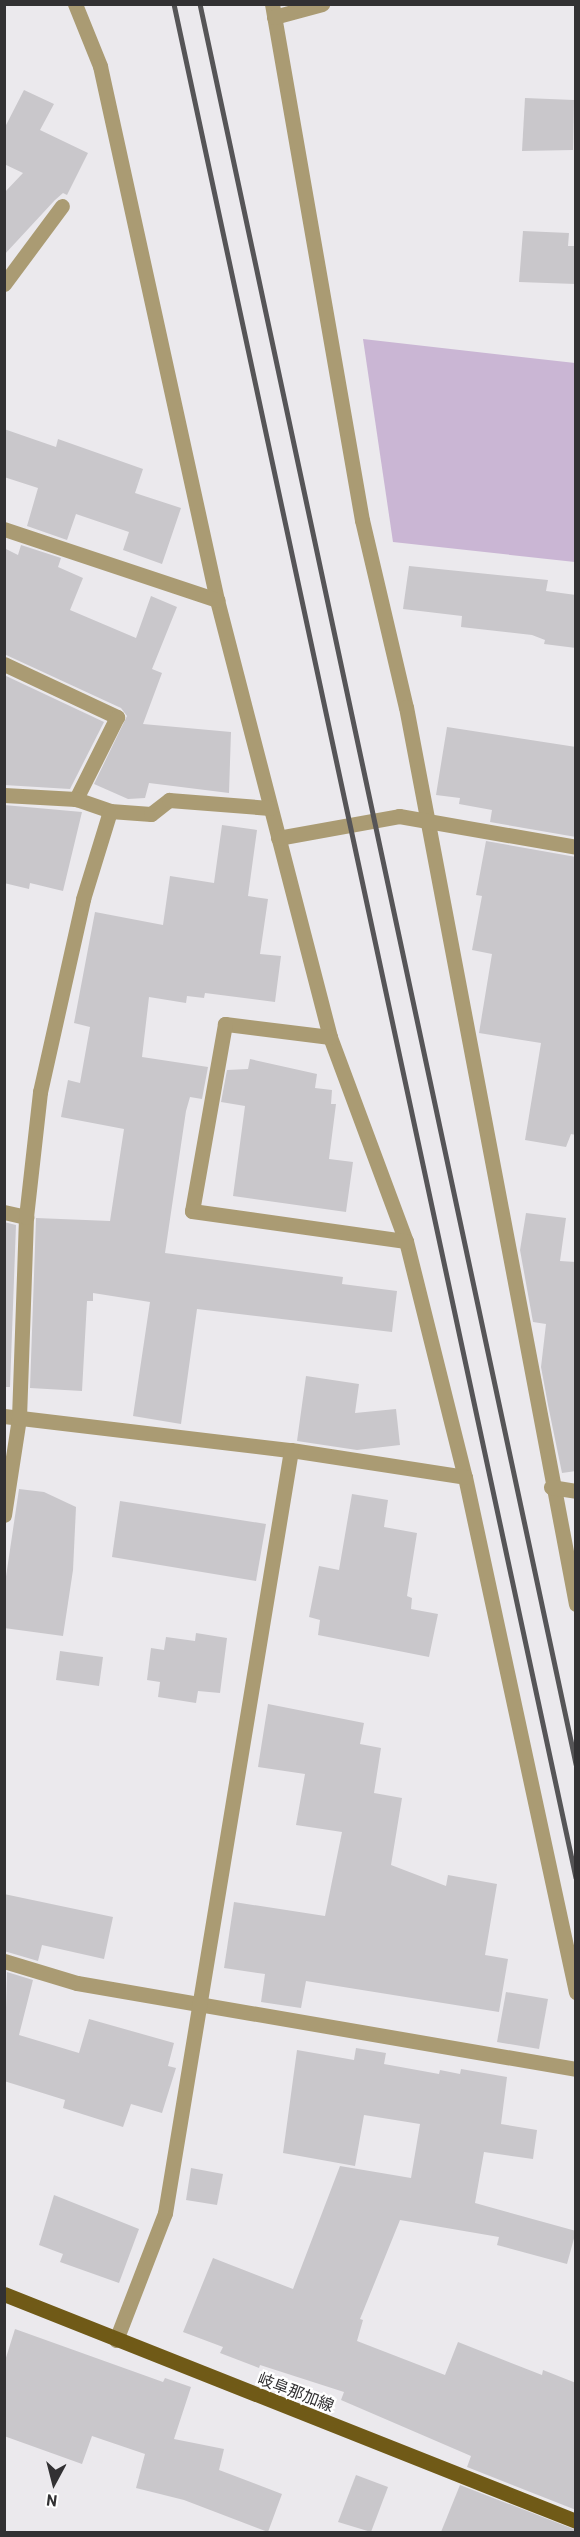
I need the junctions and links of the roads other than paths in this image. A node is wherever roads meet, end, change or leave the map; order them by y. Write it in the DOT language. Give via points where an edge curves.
graph roads {
  1 [pos="75,4"];
  2 [pos="322,4"];
  3 [pos="273,11"];
  4 [pos="62,206"];
  5 [pos="4,284"];
  6 [pos="4,529"];
  7 [pos="217,600"];
  8 [pos="4,664"];
  9 [pos="4,795"];
  10 [pos="76,799"];
  11 [pos="270,808"];
  12 [pos="110,811"];
  13 [pos="424,819"];
  14 [pos="278,838"];
  15 [pos="576,848"];
  16 [pos="330,1037"];
  17 [pos="4,1212"];
  18 [pos="26,1217"];
  19 [pos="406,1241"];
  20 [pos="12,1417"];
  21 [pos="291,1450"];
  22 [pos="465,1477"];
  23 [pos="550,1487"];
  24 [pos="576,1491"];
  25 [pos="4,1515"];
  26 [pos="576,1604"];
  27 [pos="4,1960"];
  28 [pos="576,1992"];
  29 [pos="199,2004"];
  30 [pos="576,2068"];
  31 [pos="4,2294"];
  32 [pos="116,2340"];
  33 [pos="576,2521"];
  1 -- 7 [label="street" via="100,66"];
  2 -- 3 [label="street"];
  3 -- 13 [label="street" via="358,498 406,706"];
  4 -- 5 [label="street"];
  6 -- 7 [label="street"];
  7 -- 11 [label="street"];
  8 -- 10 [label="street" via="117,717"];
  9 -- 10 [label="street"];
  10 -- 12 [label="street"];
  11 -- 12 [label="street" via="169,800 151,813"];
  11 -- 14 [label="street"];
  12 -- 18 [label="street" via="83,899 40,1092"];
  13 -- 14 [label="street" via="399,816"];
  13 -- 15 [label="street"];
  13 -- 23 [label="street"];
  14 -- 16 [label="street"];
  16 -- 19 [label="street"];
  16 -- 19 [label="street" via="225,1024 192,1211"];
  17 -- 18 [label="street"];
  18 -- 20 [label="street"];
  19 -- 22 [label="street"];
  20 -- 21 [label="street"];
  20 -- 25 [label="street"];
  21 -- 22 [label="street"];
  21 -- 29 [label="street"];
  22 -- 28 [label="street"];
  23 -- 24 [label="street"];
  23 -- 26 [label="street"];
  27 -- 29 [label="street" via="77,1983"];
  29 -- 30 [label="street"];
  29 -- 32 [label="street" via="165,2213"];
  31 -- 32 [label="main road, 岐阜那加線"];
  32 -- 33 [label="main road, 岐阜那加線"];
}
